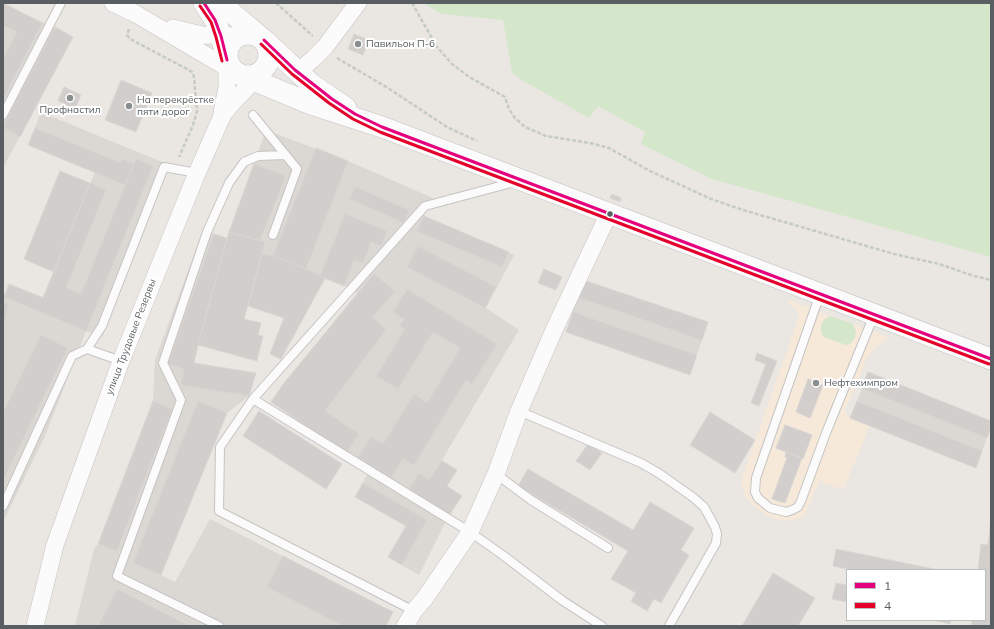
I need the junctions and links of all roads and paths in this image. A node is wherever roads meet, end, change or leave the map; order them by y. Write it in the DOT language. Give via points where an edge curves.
graph roads {
  1 [pos="61,3"];
  2 [pos="113,3"];
  3 [pos="204,3"];
  4 [pos="220,3"];
  5 [pos="276,3"];
  6 [pos="358,3"];
  7 [pos="412,3"];
  8 [pos="136,14"];
  9 [pos="229,36"];
  10 [pos="264,40"];
  11 [pos="325,47"];
  12 [pos="242,70"];
  13 [pos="295,70"];
  14 [pos="332,99"];
  15 [pos="3,115"];
  16 [pos="253,115"];
  17 [pos="219,121"];
  18 [pos="382,127"];
  19 [pos="482,144"];
  20 [pos="285,155"];
  21 [pos="174,170"];
  22 [pos="197,173"];
  23 [pos="523,180"];
  24 [pos="609,213"];
  25 [pos="273,235"];
  26 [pos="991,280"];
  27 [pos="820,294"];
  28 [pos="874,314"];
  29 [pos="87,349"];
  30 [pos="991,359"];
  31 [pos="121,361"];
  32 [pos="253,399"];
  33 [pos="519,411"];
  34 [pos="496,474"];
  35 [pos="3,506"];
  36 [pos="470,532"];
  37 [pos="608,548"];
  38 [pos="414,612"];
  39 [pos="35,626"];
  40 [pos="219,626"];
  41 [pos="405,626"];
  42 [pos="602,626"];
  43 [pos="668,626"];
  1 -- 15 [label="lane"];
  2 -- 8 [label="street"];
  3 -- 9 [label="street"];
  4 -- 10 [label="street"];
  5 -- 11 [label="path"];
  6 -- 11 [label="street"];
  7 -- 26 [label="path" via="437,47 471,78 505,97 509,109 525,127 546,136 609,148 711,199 743,210"];
  8 -- 9 [label="street" via="191,34"];
  8 -- 12 [label="street"];
  8 -- 21 [label="path" via="127,35 130,39 187,69 194,77 197,111"];
  9 -- 10 [label="street" via="252,34"];
  9 -- 12 [label="street" via="231,42 227,51"];
  10 -- 12 [label="street" via="269,48 270,58"];
  10 -- 13 [label="street"];
  11 -- 13 [label="street" via="305,66"];
  11 -- 14 [label="street" via="319,58 317,74 321,88"];
  11 -- 19 [label="path" via="338,58 447,127"];
  12 -- 17 [label="street, улица Трудовые Резервы" via="230,105"];
  12 -- 17 [label="street" via="227,86"];
  12 -- 18 [label="street" via="311,104"];
  13 -- 14 [label="street"];
  14 -- 18 [label="street"];
  16 -- 20 [label="lane"];
  17 -- 22 [label="street, улица Трудовые Резервы"];
  18 -- 23 [label="street"];
  20 -- 25 [label="lane" via="297,169"];
  20 -- 40 [label="lane" via="258,156 244,162 229,183 207,232 163,363 181,400 117,576"];
  21 -- 22 [label="lane"];
  21 -- 29 [label="lane" via="164,167 102,326"];
  22 -- 31 [label="street, улица Трудовые Резервы"];
  23 -- 24 [label="street"];
  23 -- 32 [label="lane" via="425,206"];
  24 -- 27 [label="street"];
  24 -- 33 [label="street" via="556,324"];
  27 -- 28 [label="street"];
  27 -- 28 [label="lane" via="756,478 755,492 762,503 770,508 786,512 798,506 801,501"];
  28 -- 30 [label="street"];
  29 -- 31 [label="lane"];
  29 -- 35 [label="lane" via="72,356"];
  31 -- 39 [label="street, улица Трудовые Резервы" via="55,545"];
  32 -- 36 [label="lane"];
  32 -- 38 [label="lane" via="220,447 219,510"];
  33 -- 34 [label="street"];
  33 -- 43 [label="lane" via="640,463 660,474 704,508 715,527 716,543"];
  34 -- 36 [label="street"];
  34 -- 37 [label="lane" via="531,500"];
  36 -- 38 [label="street"];
  36 -- 42 [label="lane" via="557,597"];
  38 -- 41 [label="street"];
}
